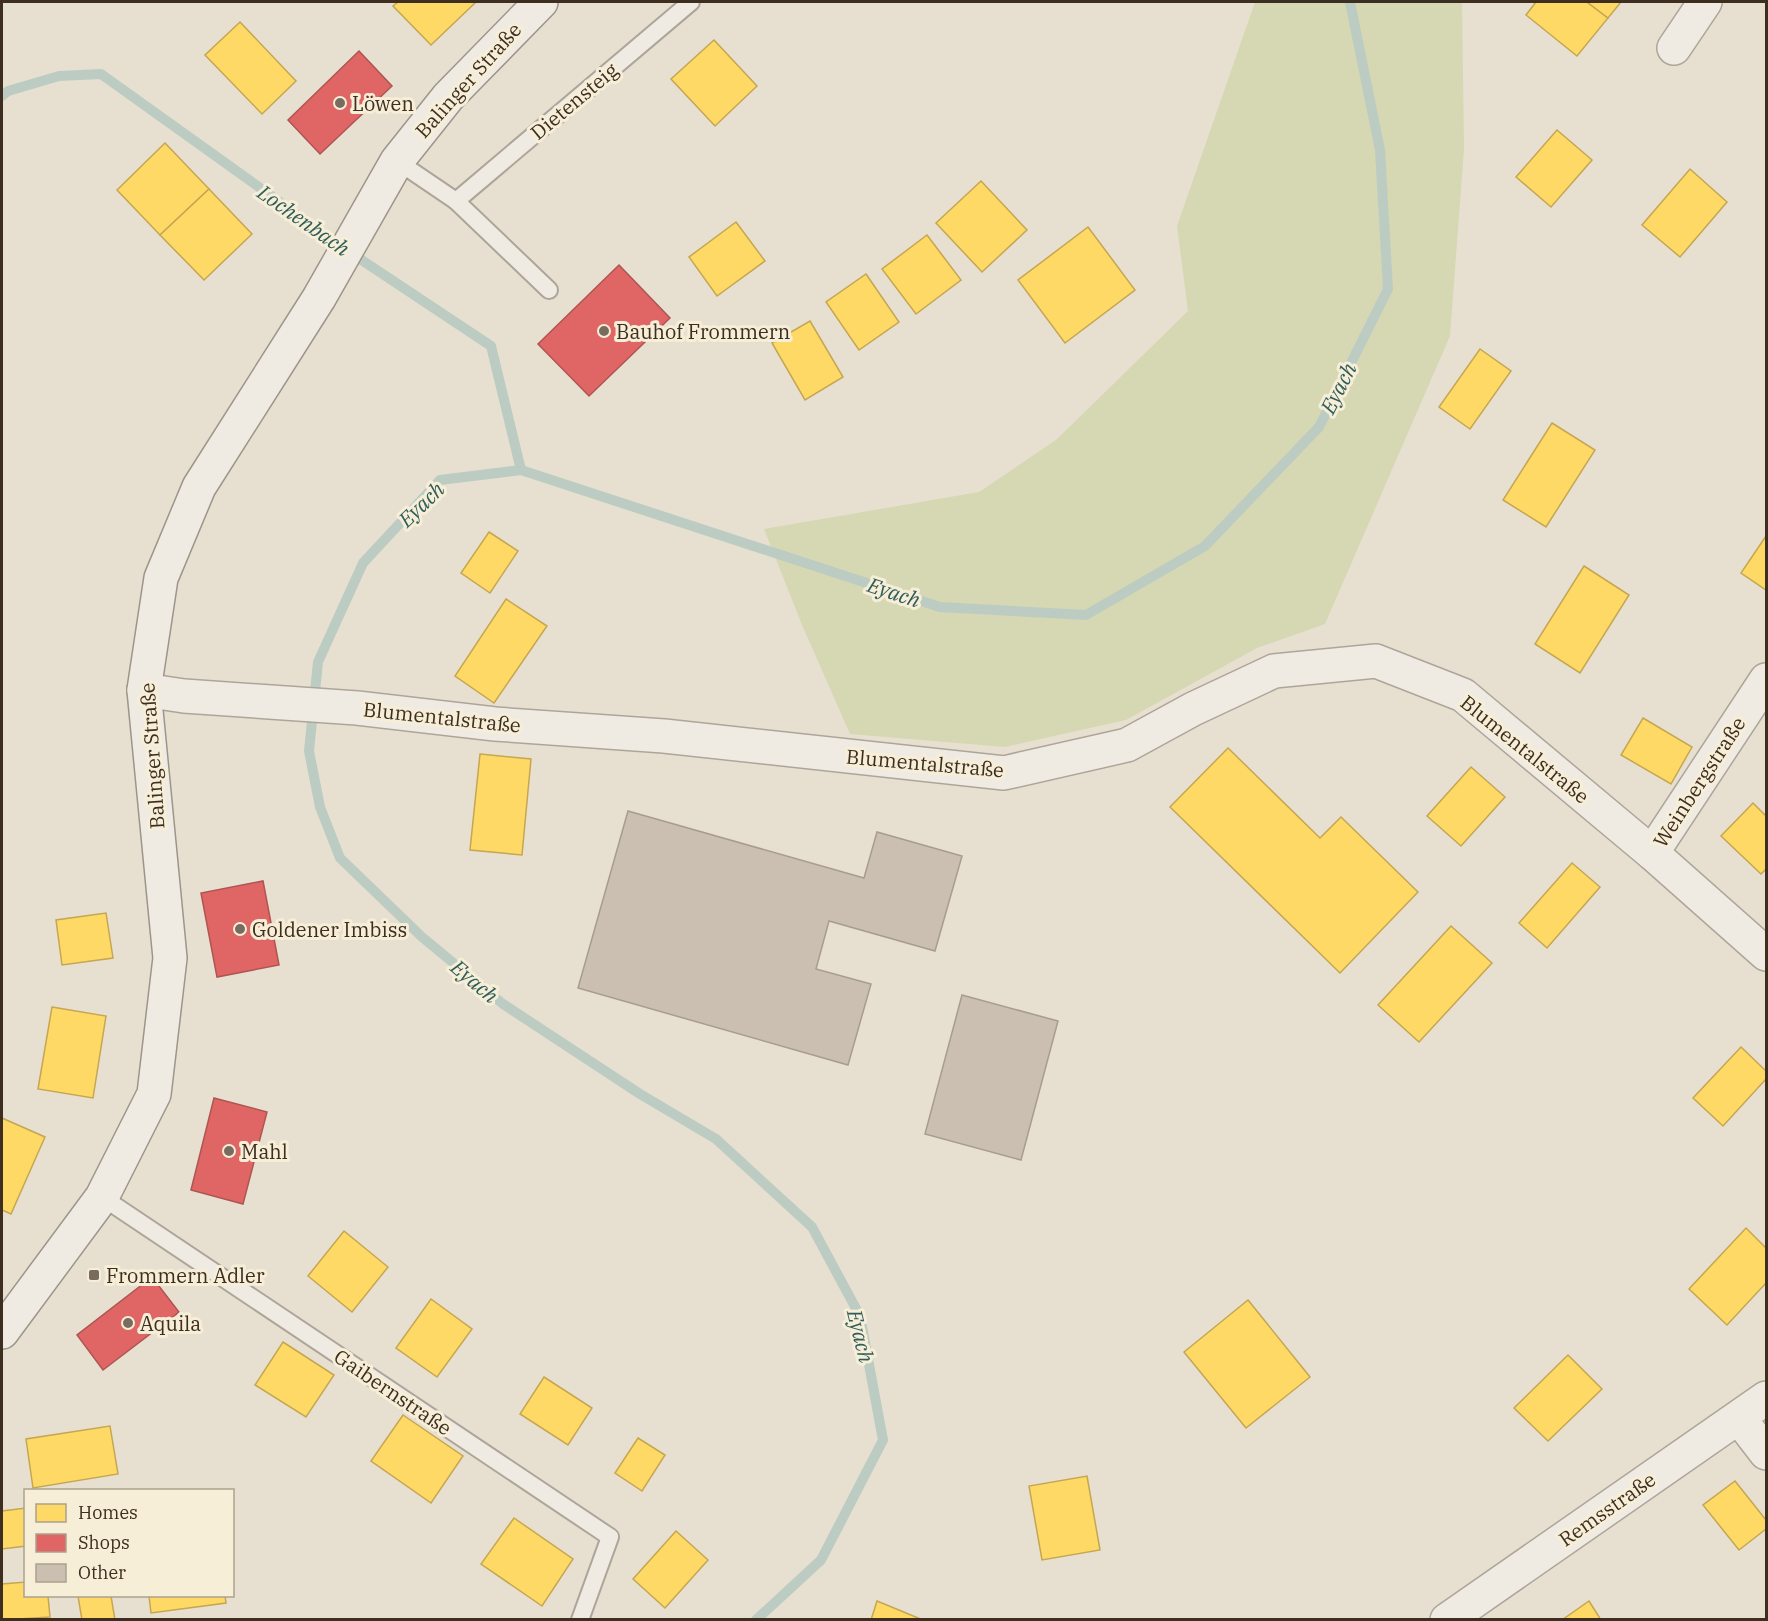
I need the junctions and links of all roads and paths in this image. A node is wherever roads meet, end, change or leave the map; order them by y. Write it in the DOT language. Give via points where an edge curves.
graph roads {
  1 [pos="541,2"];
  2 [pos="691,2"];
  3 [pos="1705,2"];
  4 [pos="1674,48"];
  5 [pos="397,161"];
  6 [pos="456,201"];
  7 [pos="549,290"];
  8 [pos="1767,680"];
  9 [pos="144,690"];
  10 [pos="1652,853"];
  11 [pos="1767,954"];
  12 [pos="102,1197"];
  13 [pos="2,1332"];
  14 [pos="1767,1398"];
  15 [pos="1739,1418"];
  16 [pos="1767,1453"];
  17 [pos="579,1620"];
  18 [pos="1447,1620"];
  1 -- 5 [label="street, Balinger Straße" via="448,98"];
  2 -- 6 [label="lane, Dietensteig"];
  3 -- 4 [label="street"];
  5 -- 6 [label="lane"];
  5 -- 9 [label="street, Balinger Straße" via="319,298 199,487 161,578"];
  6 -- 7 [label="lane"];
  8 -- 10 [label="street, Weinbergstraße"];
  9 -- 10 [label="street, Blumentalstraße" via="664,736 1004,773 1127,745 1274,671 1376,661 1463,695"];
  9 -- 12 [label="street, Balinger Straße" via="170,958 154,1094"];
  10 -- 11 [label="street, Blumentalstraße"];
  12 -- 13 [label="street, Balinger Straße"];
  12 -- 17 [label="lane, Gaibernstraße" via="610,1537"];
  14 -- 15 [label="street, Remsstraße"];
  15 -- 16 [label="street"];
  15 -- 18 [label="street, Remsstraße"];
}
